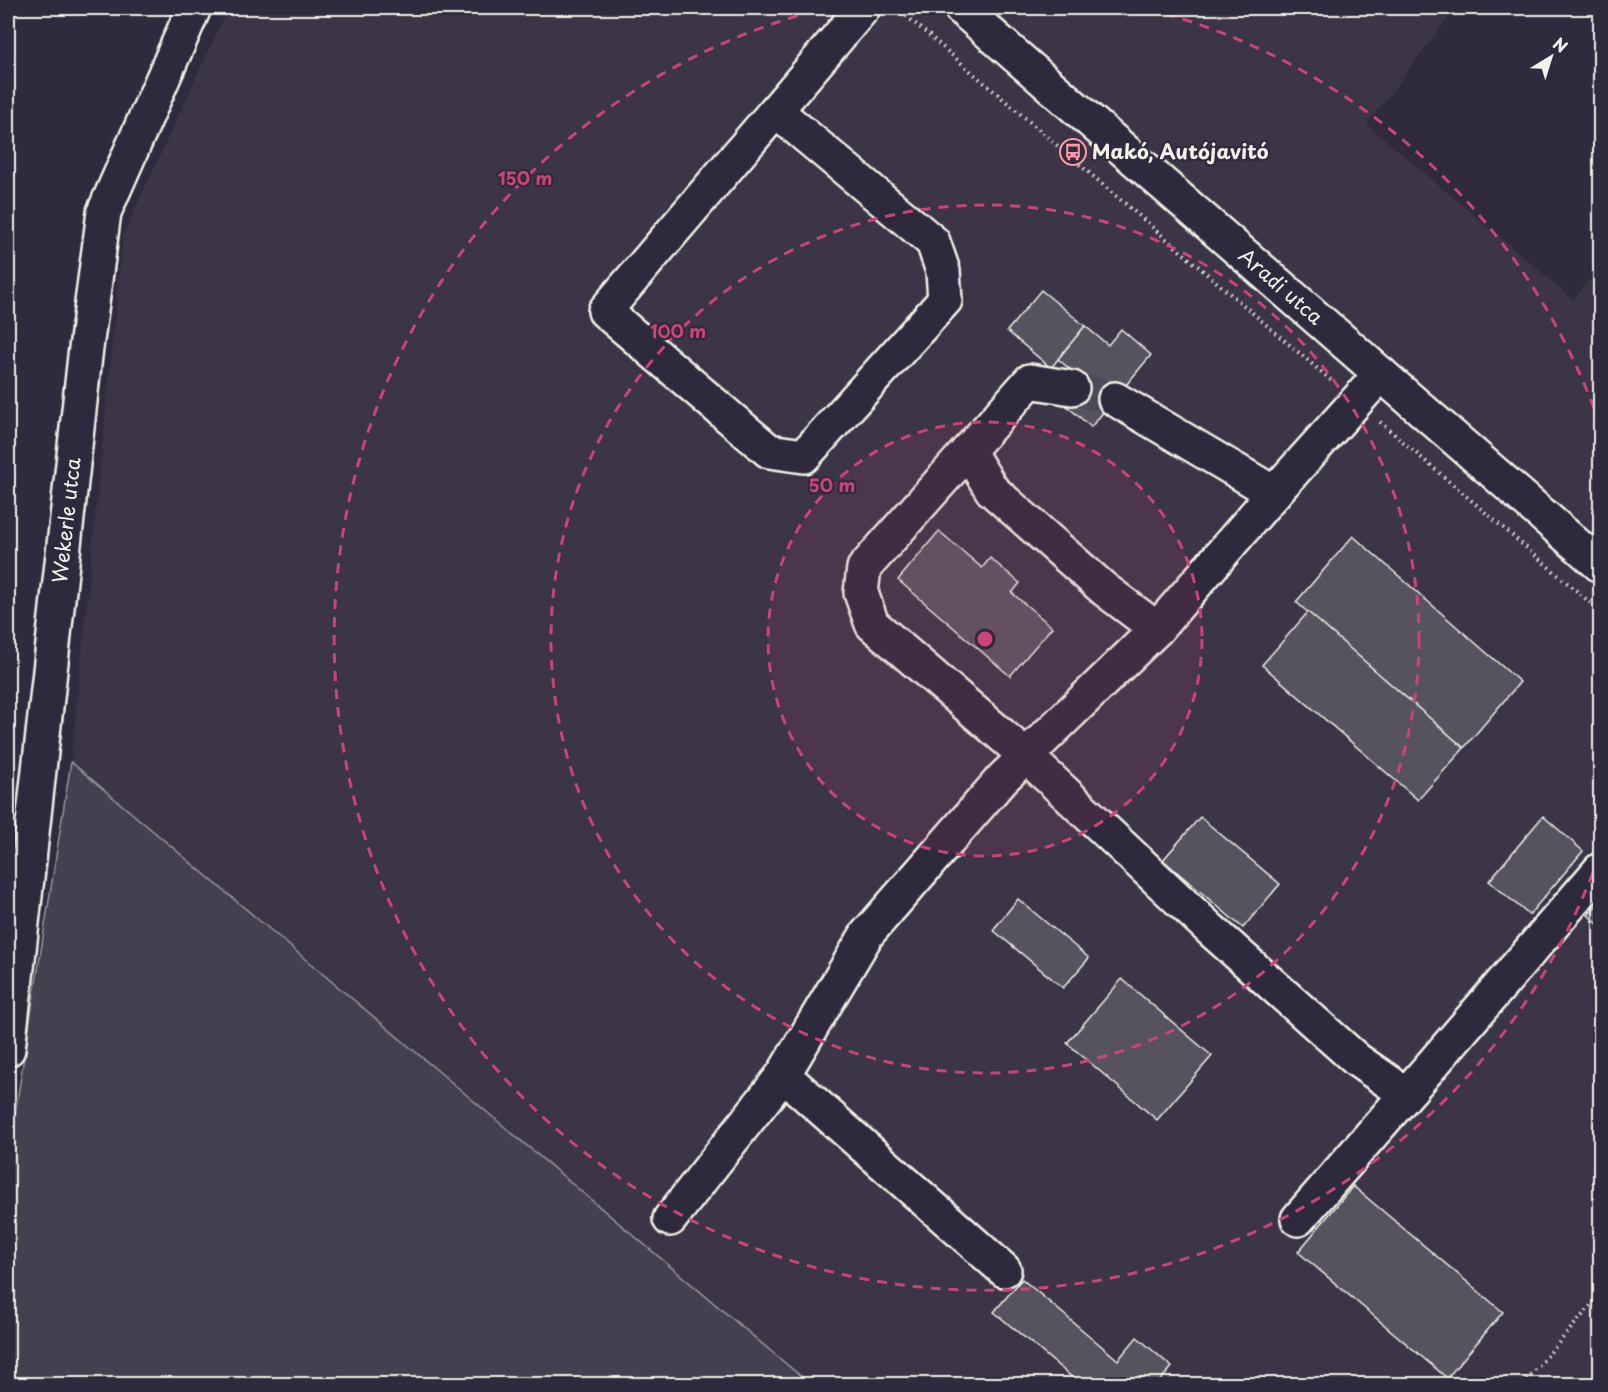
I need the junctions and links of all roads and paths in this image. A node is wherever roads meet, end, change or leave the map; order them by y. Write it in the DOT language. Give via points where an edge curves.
graph roads {
  1 [pos="194,8"];
  2 [pos="863,8"];
  3 [pos="897,8"];
  4 [pos="961,8"];
  5 [pos="776,111"];
  6 [pos="1381,374"];
  7 [pos="1072,388"];
  8 [pos="1115,399"];
  9 [pos="1356,401"];
  10 [pos="968,451"];
  11 [pos="1274,493"];
  12 [pos="1600,565"];
  13 [pos="1600,611"];
  14 [pos="1157,629"];
  15 [pos="1026,756"];
  16 [pos="1600,870"];
  17 [pos="8,1049"];
  18 [pos="783,1075"];
  19 [pos="1411,1089"];
  20 [pos="670,1219"];
  21 [pos="1298,1219"];
  22 [pos="1004,1270"];
  23 [pos="1600,1295"];
  24 [pos="1523,1384"];
  1 -- 17 [label="street, Wekerle utca" via="104,212"];
  2 -- 5 [label="street"];
  3 -- 9 [label="path"];
  4 -- 6 [label="street, Aradi utca"];
  5 -- 5 [label="street" via="605,311 769,451 804,456 945,300 943,271 933,242"];
  6 -- 9 [label="street"];
  6 -- 12 [label="street, Aradi utca"];
  7 -- 10 [label="street" via="1030,381"];
  8 -- 11 [label="street"];
  9 -- 11 [label="street"];
  9 -- 13 [label="path"];
  10 -- 14 [label="street" via="992,490 1104,589"];
  10 -- 15 [label="street" via="864,568 861,593 872,624"];
  11 -- 14 [label="street"];
  14 -- 15 [label="street"];
  15 -- 18 [label="street" via="867,934"];
  15 -- 19 [label="street" via="1357,1060 1399,1089"];
  16 -- 19 [label="street"];
  18 -- 20 [label="street"];
  18 -- 22 [label="street"];
  19 -- 21 [label="street"];
  23 -- 24 [label="path"];
}
